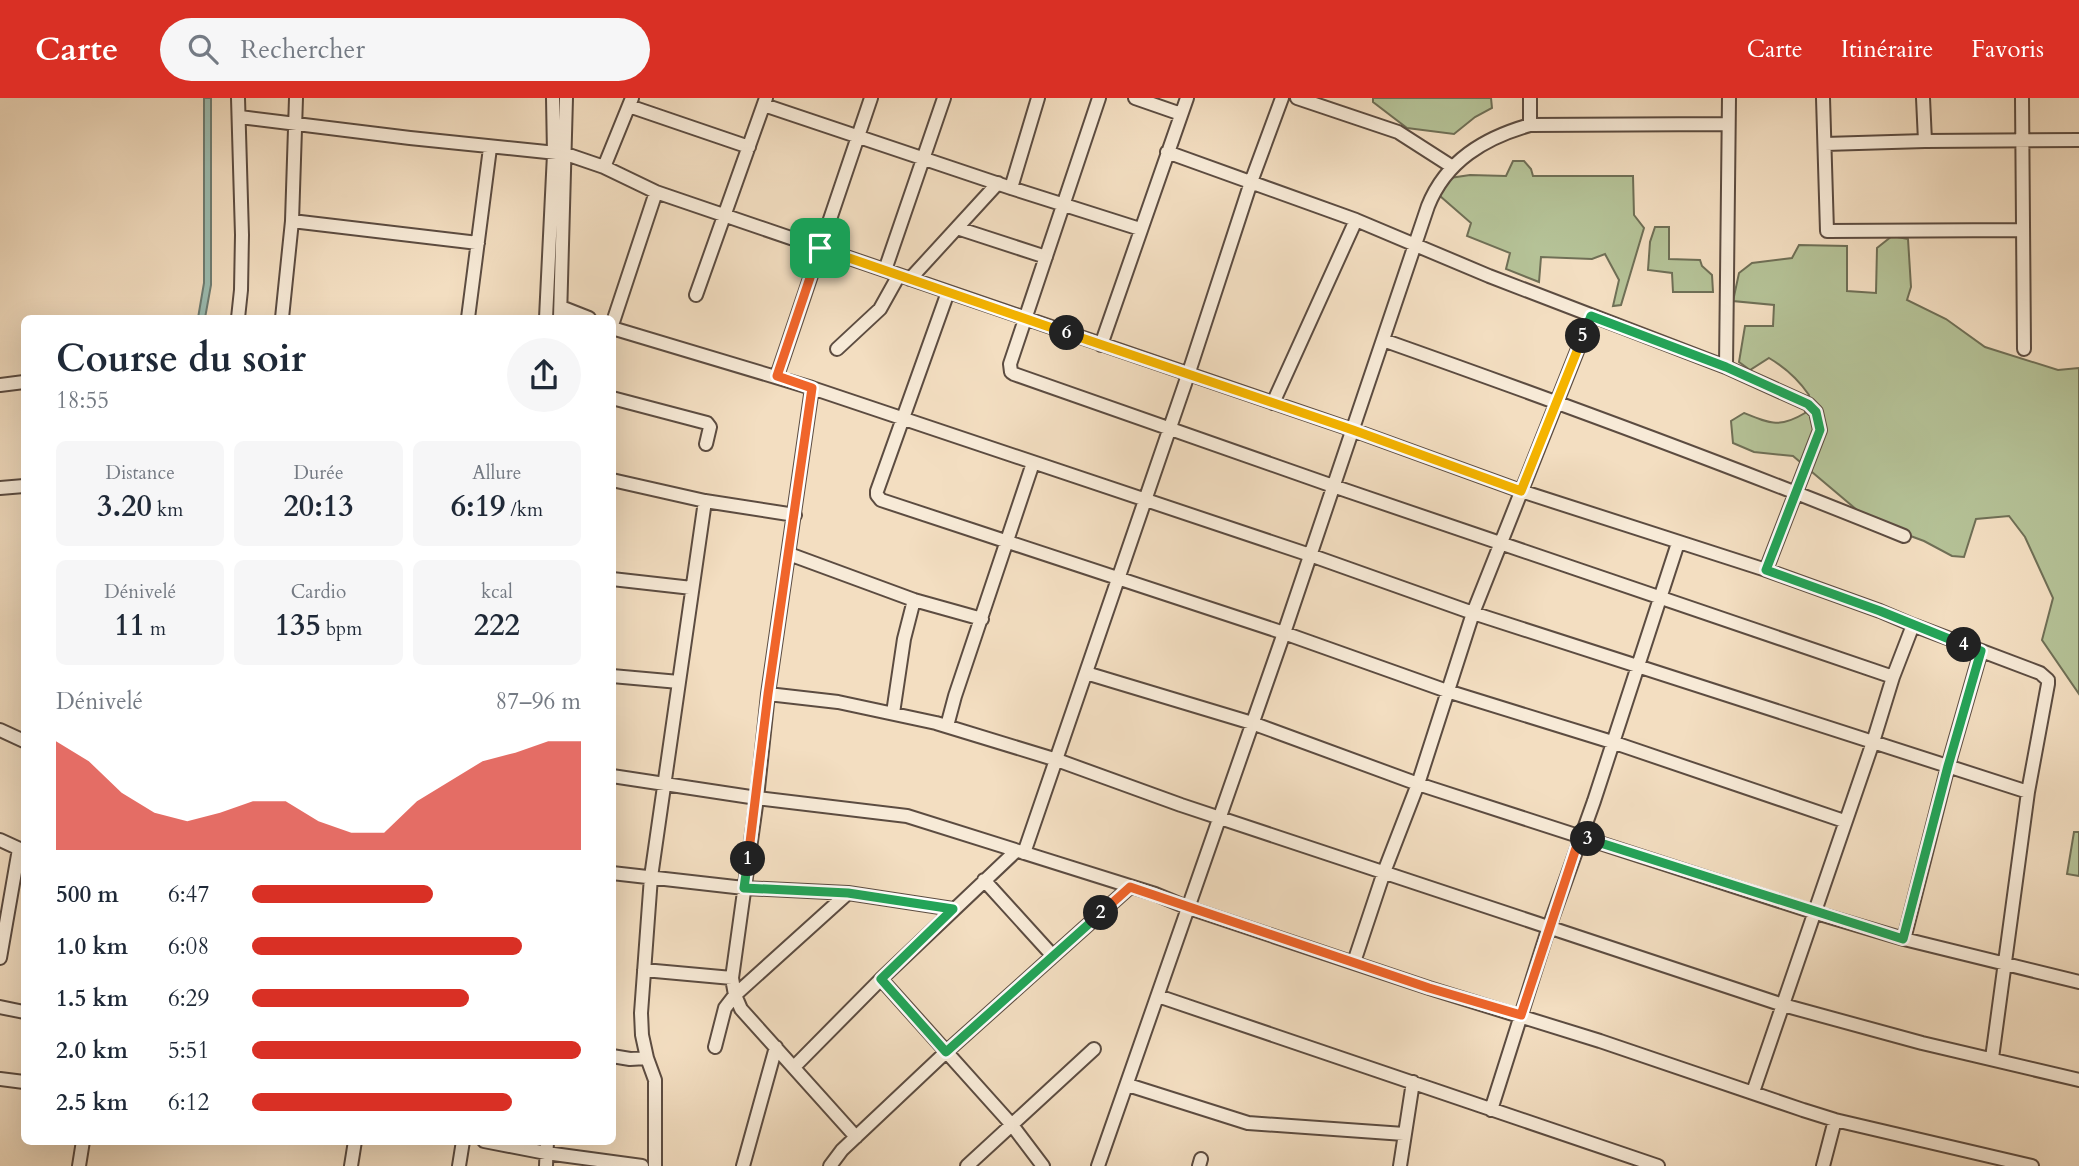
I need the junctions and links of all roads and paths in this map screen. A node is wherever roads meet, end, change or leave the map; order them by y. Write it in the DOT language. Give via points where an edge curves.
graph roads {
  1 [pos="238,98"];
  2 [pos="296,98"];
  3 [pos="553,98"];
  4 [pos="566,98"];
  5 [pos="871,98"];
  6 [pos="944,98"];
  7 [pos="1038,98"];
  8 [pos="1099,98"];
  9 [pos="1135,98"];
  10 [pos="1187,98"];
  11 [pos="1282,98"];
  12 [pos="1297,98"];
  13 [pos="1530,98"];
  14 [pos="1729,98"];
  15 [pos="1823,98"];
  16 [pos="1923,98"];
  17 [pos="2022,98"];
  18 [pos="765,101"];
  19 [pos="630,102"];
  20 [pos="1335,105"];
  21 [pos="1181,114"];
  22 [pos="240,117"];
  23 [pos="295,123"];
  24 [pos="1728,124"];
  25 [pos="1530,125"];
  26 [pos="858,136"];
  27 [pos="2022,140"];
  28 [pos="2079,140"];
  29 [pos="1925,141"];
  30 [pos="1825,144"];
  31 [pos="749,147"];
  32 [pos="490,148"];
  33 [pos="1167,152"];
  34 [pos="560,154"];
  35 [pos="924,159"];
  36 [pos="1451,166"];
  37 [pos="604,167"];
  38 [pos="1251,182"];
  39 [pos="998,183"];
  40 [pos="1011,188"];
  41 [pos="656,192"];
  42 [pos="1064,204"];
  43 [pos="724,215"];
  44 [pos="1356,220"];
  45 [pos="292,221"];
  46 [pos="957,228"];
  47 [pos="1140,229"];
  48 [pos="2021,230"];
  49 [pos="478,243"];
  50 [pos="1416,245"];
  51 [pos="820,248"];
  52 [pos="1045,257"];
  53 [pos="885,270"];
  54 [pos="904,277"];
  55 [pos="948,292"];
  56 [pos="696,295"];
  57 [pos="560,313"];
  58 [pos="239,315"];
  59 [pos="282,315"];
  60 [pos="468,315"];
  61 [pos="546,315"];
  62 [pos="616,315"];
  63 [pos="1591,316"];
  64 [pos="1024,318"];
  65 [pos="616,327"];
  66 [pos="1383,340"];
  67 [pos="1101,345"];
  68 [pos="837,349"];
  69 [pos="2024,349"];
  70 [pos="1726,367"];
  71 [pos="1188,375"];
  72 [pos="777,376"];
  73 [pos="21,382"];
  74 [pos="0,385"];
  75 [pos="812,388"];
  76 [pos="616,399"];
  77 [pos="1555,402"];
  78 [pos="1273,403"];
  79 [pos="902,418"];
  80 [pos="1170,428"];
  81 [pos="1353,430"];
  82 [pos="706,444"];
  83 [pos="1033,463"];
  84 [pos="616,481"];
  85 [pos="1333,486"];
  86 [pos="21,487"];
  87 [pos="1521,491"];
  88 [pos="1,492"];
  89 [pos="1797,494"];
  90 [pos="1146,500"];
  91 [pos="705,501"];
  92 [pos="795,515"];
  93 [pos="1904,536"];
  94 [pos="1006,540"];
  95 [pos="1500,543"];
  96 [pos="1678,543"];
  97 [pos="789,554"];
  98 [pos="1310,555"];
  99 [pos="1766,570"];
  100 [pos="1118,577"];
  101 [pos="616,579"];
  102 [pos="692,588"];
  103 [pos="1659,597"];
  104 [pos="914,600"];
  105 [pos="1473,613"];
  106 [pos="982,620"];
  107 [pos="1913,625"];
  108 [pos="1284,633"];
  109 [pos="1981,651"];
  110 [pos="1637,664"];
  111 [pos="1086,673"];
  112 [pos="616,676"];
  113 [pos="1893,677"];
  114 [pos="679,682"];
  115 [pos="1447,691"];
  116 [pos="768,694"];
  117 [pos="892,713"];
  118 [pos="1252,723"];
  119 [pos="947,726"];
  120 [pos="0,730"];
  121 [pos="21,740"];
  122 [pos="1612,742"];
  123 [pos="1873,742"];
  124 [pos="1057,760"];
  125 [pos="1948,766"];
  126 [pos="616,777"];
  127 [pos="663,784"];
  128 [pos="1418,784"];
  129 [pos="2028,792"];
  130 [pos="757,798"];
  131 [pos="1219,818"];
  132 [pos="1844,821"];
  133 [pos="1580,836"];
  134 [pos="0,840"];
  135 [pos="21,850"];
  136 [pos="1020,852"];
  137 [pos="21,855"];
  138 [pos="1384,872"];
  139 [pos="616,873"];
  140 [pos="651,877"];
  141 [pos="984,880"];
  142 [pos="1130,887"];
  143 [pos="744,888"];
  144 [pos="848,893"];
  145 [pos="1189,908"];
  146 [pos="953,909"];
  147 [pos="1813,912"];
  148 [pos="1548,928"];
  149 [pos="1903,939"];
  150 [pos="1053,956"];
  151 [pos="0,958"];
  152 [pos="1354,962"];
  153 [pos="2005,963"];
  154 [pos="644,970"];
  155 [pos="732,978"];
  156 [pos="881,979"];
  157 [pos="2079,982"];
  158 [pos="735,995"];
  159 [pos="1158,996"];
  160 [pos="1783,1005"];
  161 [pos="0,1007"];
  162 [pos="21,1011"];
  163 [pos="1521,1015"];
  164 [pos="715,1046"];
  165 [pos="776,1047"];
  166 [pos="1094,1049"];
  167 [pos="946,1052"];
  168 [pos="616,1057"];
  169 [pos="646,1058"];
  170 [pos="1992,1058"];
  171 [pos="794,1068"];
  172 [pos="0,1079"];
  173 [pos="2079,1080"];
  174 [pos="21,1082"];
  175 [pos="1413,1082"];
  176 [pos="1128,1085"];
  177 [pos="1753,1092"];
  178 [pos="1491,1110"];
  179 [pos="1835,1120"];
  180 [pos="1012,1125"];
  181 [pos="1404,1134"];
  182 [pos="856,1137"];
  183 [pos="82,1145"];
  184 [pos="354,1145"];
  185 [pos="462,1145"];
  186 [pos="505,1145"];
  187 [pos="546,1153"];
  188 [pos="1991,1161"];
  189 [pos="79,1166"];
  190 [pos="351,1166"];
  191 [pos="459,1166"];
  192 [pos="642,1166"];
  193 [pos="655,1166"];
  194 [pos="743,1166"];
  195 [pos="830,1166"];
  196 [pos="967,1166"];
  197 [pos="1043,1166"];
  198 [pos="1098,1166"];
  199 [pos="1400,1166"];
  200 [pos="1658,1166"];
  201 [pos="1823,1166"];
  202 [pos="2032,1166"];
  1 -- 22 [label="street"];
  2 -- 23 [label="street"];
  3 -- 34 [label="street"];
  4 -- 34 [label="street"];
  5 -- 26 [label="street"];
  6 -- 35 [label="street"];
  7 -- 40 [label="street"];
  8 -- 42 [label="street"];
  9 -- 21 [label="street"];
  10 -- 21 [label="street"];
  11 -- 38 [label="street"];
  12 -- 20 [label="street"];
  13 -- 25 [label="street"];
  14 -- 24 [label="street"];
  15 -- 30 [label="street"];
  16 -- 29 [label="street"];
  17 -- 27 [label="street"];
  18 -- 26 [label="street"];
  18 -- 31 [label="street"];
  19 -- 31 [label="street"];
  19 -- 37 [label="street"];
  20 -- 36 [label="street" via="1398,132"];
  21 -- 33 [label="street"];
  22 -- 23 [label="street"];
  22 -- 58 [label="street"];
  23 -- 32 [label="street"];
  23 -- 45 [label="street"];
  24 -- 25 [label="street"];
  24 -- 70 [label="street"];
  25 -- 36 [label="street" via="1497,137"];
  26 -- 35 [label="street"];
  26 -- 51 [label="street"];
  27 -- 28 [label="street"];
  27 -- 29 [label="street"];
  27 -- 48 [label="street"];
  29 -- 30 [label="street"];
  30 -- 48 [label="street" via="1827,231"];
  31 -- 43 [label="street"];
  32 -- 34 [label="street"];
  32 -- 49 [label="street"];
  33 -- 38 [label="street"];
  33 -- 47 [label="street"];
  34 -- 37 [label="street"];
  34 -- 57 [label="street"];
  34 -- 61 [label="street"];
  35 -- 39 [label="street"];
  35 -- 53 [label="street"];
  36 -- 50 [label="street" via="1433,194"];
  37 -- 41 [label="street"];
  38 -- 44 [label="street"];
  38 -- 71 [label="street"];
  39 -- 40 [label="street"];
  39 -- 46 [label="street"];
  40 -- 42 [label="street"];
  41 -- 43 [label="street"];
  41 -- 62 [label="street"];
  42 -- 47 [label="street"];
  42 -- 52 [label="street"];
  43 -- 51 [label="street"];
  43 -- 56 [label="street"];
  44 -- 50 [label="street"];
  44 -- 78 [label="street"];
  45 -- 49 [label="street"];
  45 -- 59 [label="street"];
  46 -- 52 [label="street"];
  46 -- 54 [label="street"];
  47 -- 67 [label="street"];
  48 -- 69 [label="street"];
  49 -- 60 [label="street"];
  50 -- 63 [label="street"];
  50 -- 66 [label="street"];
  51 -- 53 [label="street"];
  51 -- 72 [label="street"];
  52 -- 64 [label="street"];
  53 -- 54 [label="street"];
  54 -- 55 [label="street"];
  54 -- 68 [label="street" via="876,313"];
  55 -- 64 [label="street"];
  55 -- 79 [label="street"];
  63 -- 70 [label="street"];
  63 -- 77 [label="street"];
  64 -- 67 [label="street"];
  64 -- 80 [label="street" via="1011,372"];
  65 -- 72 [label="street"];
  66 -- 77 [label="street"];
  66 -- 81 [label="street"];
  67 -- 71 [label="street"];
  70 -- 89 [label="street" via="1808,404 1816,412 1820,430"];
  71 -- 78 [label="street"];
  71 -- 80 [label="street"];
  72 -- 75 [label="street"];
  73 -- 74 [label="street"];
  75 -- 79 [label="street"];
  75 -- 92 [label="street"];
  76 -- 82 [label="street" via="707,423"];
  77 -- 87 [label="street"];
  77 -- 89 [label="street"];
  78 -- 81 [label="street"];
  79 -- 83 [label="street"];
  79 -- 94 [label="street" via="877,491 879,498"];
  80 -- 85 [label="street"];
  80 -- 90 [label="street"];
  81 -- 85 [label="street"];
  81 -- 87 [label="street"];
  83 -- 90 [label="street"];
  83 -- 94 [label="street"];
  84 -- 91 [label="street"];
  85 -- 95 [label="street"];
  85 -- 98 [label="street"];
  86 -- 88 [label="street"];
  87 -- 95 [label="street"];
  87 -- 96 [label="street"];
  89 -- 93 [label="street"];
  89 -- 99 [label="street"];
  90 -- 98 [label="street"];
  90 -- 100 [label="street"];
  91 -- 92 [label="street"];
  91 -- 102 [label="street"];
  92 -- 97 [label="street"];
  94 -- 100 [label="street"];
  94 -- 106 [label="street"];
  95 -- 103 [label="street"];
  95 -- 105 [label="street"];
  96 -- 99 [label="street"];
  96 -- 103 [label="street"];
  97 -- 104 [label="street"];
  97 -- 116 [label="street"];
  98 -- 105 [label="street"];
  98 -- 108 [label="street"];
  99 -- 107 [label="street"];
  100 -- 108 [label="street"];
  100 -- 111 [label="street"];
  101 -- 102 [label="street"];
  102 -- 114 [label="street"];
  103 -- 110 [label="street"];
  103 -- 113 [label="street"];
  104 -- 106 [label="street"];
  104 -- 117 [label="street"];
  105 -- 110 [label="street"];
  105 -- 115 [label="street"];
  106 -- 119 [label="street"];
  107 -- 109 [label="street"];
  107 -- 113 [label="street"];
  108 -- 115 [label="street"];
  108 -- 118 [label="street"];
  109 -- 125 [label="street"];
  109 -- 129 [label="street" via="2048,680"];
  110 -- 122 [label="street"];
  110 -- 123 [label="street"];
  111 -- 118 [label="street"];
  111 -- 124 [label="street"];
  112 -- 114 [label="street"];
  113 -- 123 [label="street"];
  114 -- 127 [label="street"];
  115 -- 122 [label="street"];
  115 -- 128 [label="street"];
  116 -- 117 [label="street"];
  116 -- 130 [label="street"];
  117 -- 119 [label="street"];
  118 -- 128 [label="street"];
  118 -- 131 [label="street"];
  119 -- 124 [label="street"];
  120 -- 121 [label="street"];
  122 -- 132 [label="street"];
  122 -- 133 [label="street"];
  123 -- 125 [label="street"];
  123 -- 132 [label="street"];
  124 -- 131 [label="street"];
  124 -- 136 [label="street"];
  125 -- 129 [label="street"];
  125 -- 149 [label="street"];
  126 -- 127 [label="street"];
  127 -- 130 [label="street"];
  127 -- 140 [label="street"];
  128 -- 133 [label="street"];
  128 -- 138 [label="street"];
  129 -- 153 [label="street"];
  130 -- 136 [label="street" via="906,816"];
  130 -- 143 [label="street"];
  131 -- 138 [label="street"];
  131 -- 145 [label="street"];
  132 -- 147 [label="street"];
  133 -- 147 [label="street"];
  133 -- 148 [label="street"];
  134 -- 135 [label="street"];
  136 -- 141 [label="street"];
  136 -- 142 [label="street"];
  137 -- 151 [label="street"];
  138 -- 148 [label="street"];
  138 -- 152 [label="street"];
  139 -- 140 [label="street"];
  140 -- 143 [label="street"];
  140 -- 154 [label="street"];
  141 -- 146 [label="street"];
  141 -- 150 [label="street"];
  142 -- 145 [label="street"];
  142 -- 150 [label="street"];
  143 -- 144 [label="street"];
  143 -- 155 [label="street"];
  144 -- 146 [label="street"];
  144 -- 158 [label="street"];
  145 -- 152 [label="street"];
  145 -- 159 [label="street"];
  146 -- 156 [label="street"];
  147 -- 149 [label="street"];
  147 -- 160 [label="street"];
  148 -- 160 [label="street"];
  148 -- 163 [label="street"];
  149 -- 153 [label="street"];
  150 -- 167 [label="street"];
  152 -- 163 [label="street"];
  153 -- 157 [label="street"];
  153 -- 170 [label="street"];
  154 -- 155 [label="street"];
  154 -- 169 [label="street"];
  155 -- 158 [label="street"];
  156 -- 167 [label="street"];
  156 -- 171 [label="street"];
  158 -- 164 [label="street" via="725,1008"];
  158 -- 165 [label="street" via="741,1009"];
  159 -- 175 [label="street"];
  159 -- 176 [label="street"];
  160 -- 170 [label="street"];
  160 -- 177 [label="street"];
  161 -- 162 [label="street"];
  163 -- 177 [label="street"];
  163 -- 178 [label="street"];
  165 -- 171 [label="street"];
  165 -- 194 [label="street"];
  166 -- 180 [label="street"];
  167 -- 180 [label="street"];
  167 -- 182 [label="street"];
  168 -- 169 [label="street"];
  169 -- 193 [label="street" via="655,1080"];
  170 -- 173 [label="street"];
  171 -- 182 [label="street"];
  172 -- 174 [label="street"];
  175 -- 178 [label="street"];
  175 -- 181 [label="street"];
  176 -- 181 [label="street" via="1248,1123"];
  176 -- 198 [label="street"];
  177 -- 179 [label="street"];
  178 -- 200 [label="street"];
  179 -- 188 [label="street"];
  179 -- 201 [label="street"];
  180 -- 196 [label="street"];
  180 -- 197 [label="street"];
  181 -- 199 [label="street"];
  182 -- 195 [label="street"];
  183 -- 189 [label="street"];
  184 -- 190 [label="street"];
  185 -- 191 [label="street"];
  186 -- 187 [label="street"];
  187 -- 192 [label="street"];
  188 -- 202 [label="street"];
}
